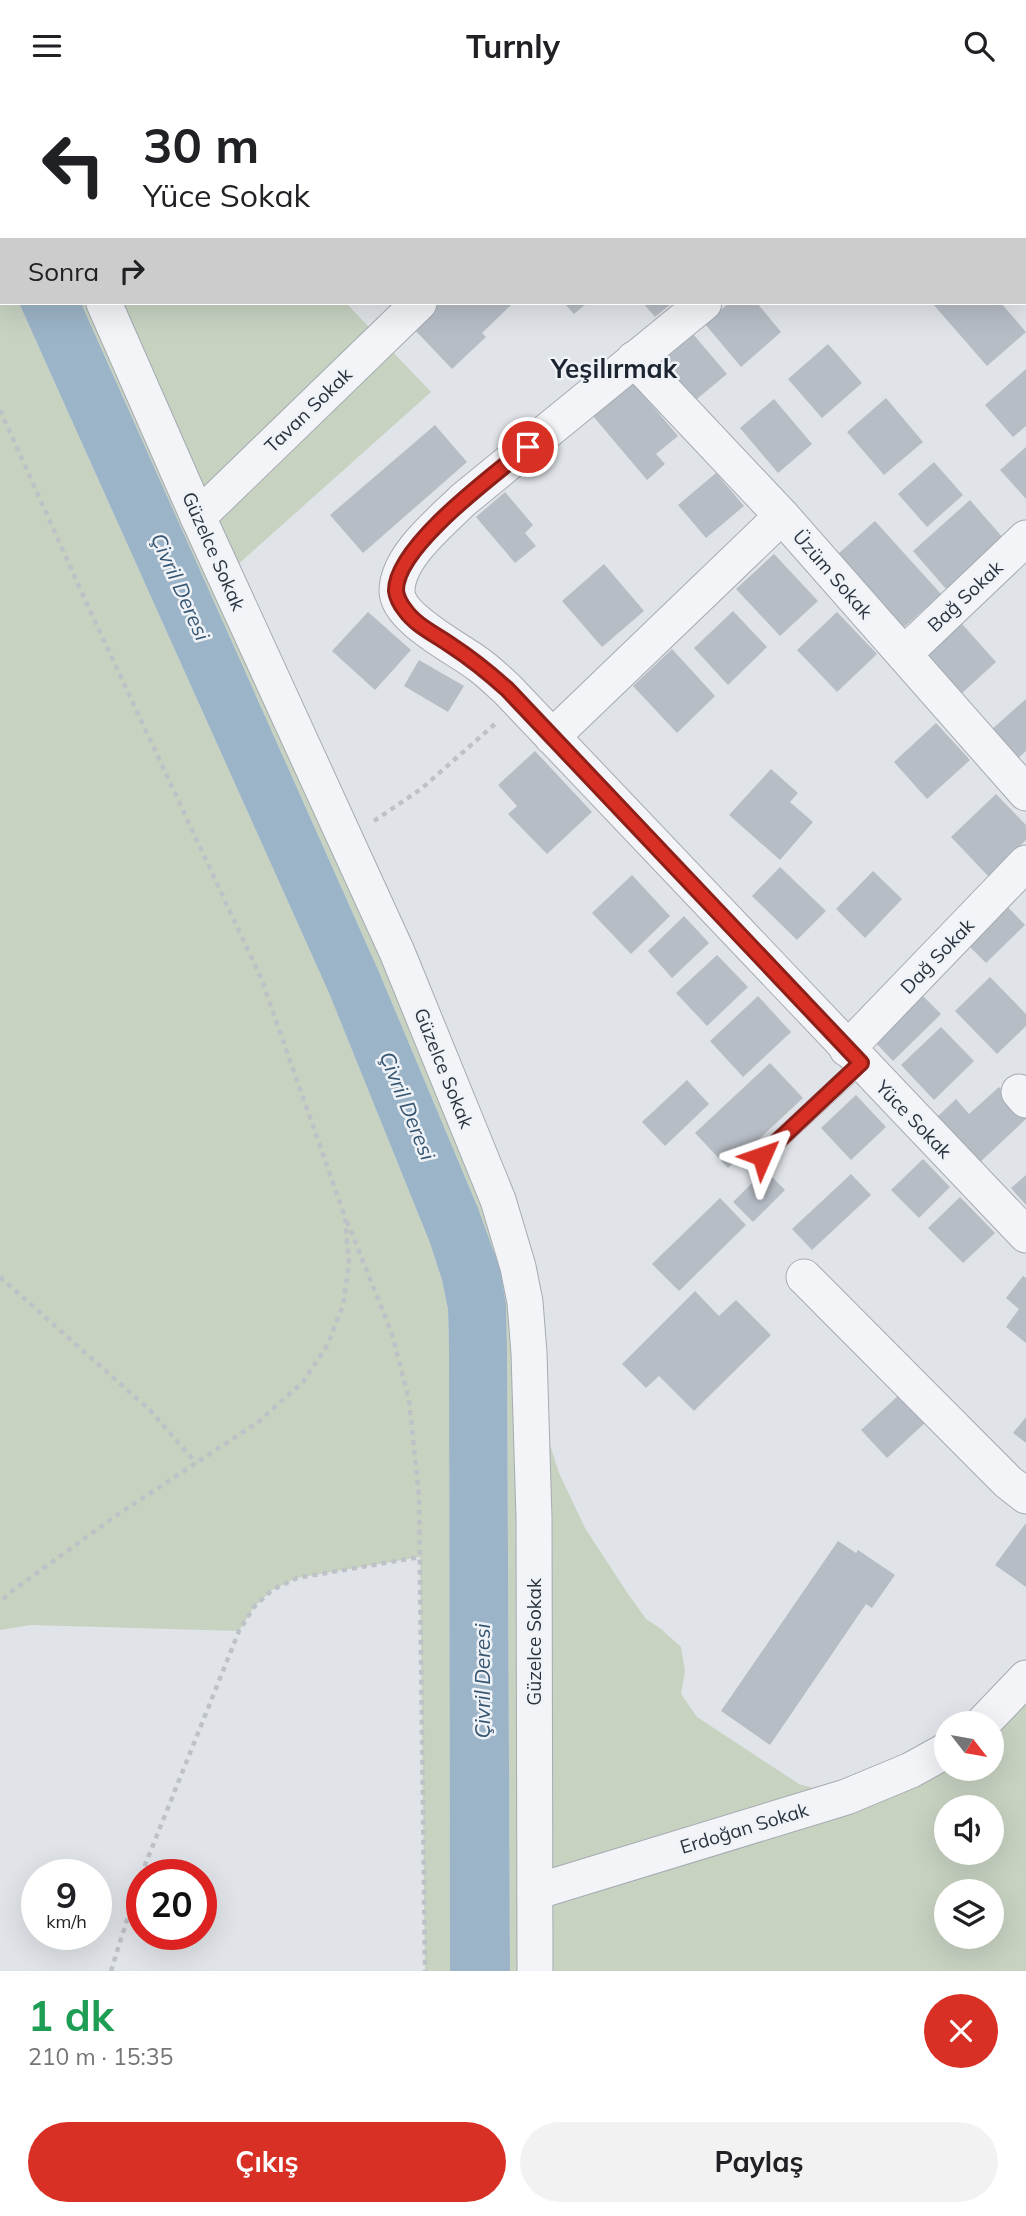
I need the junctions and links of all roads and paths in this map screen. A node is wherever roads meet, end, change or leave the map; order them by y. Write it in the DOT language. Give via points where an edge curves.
graph roads {
  1 [pos="105,305"];
  2 [pos="417,305"];
  3 [pos="702,305"];
  4 [pos="635,359"];
  5 [pos="0,410"];
  6 [pos="782,516"];
  7 [pos="198,517"];
  8 [pos="1026,538"];
  9 [pos="904,654"];
  10 [pos="520,703"];
  11 [pos="552,737"];
  12 [pos="1026,793"];
  13 [pos="344,838"];
  14 [pos="1026,863"];
  15 [pos="854,1056"];
  16 [pos="762,1156"];
  17 [pos="345,1217"];
  18 [pos="1026,1235"];
  19 [pos="0,1277"];
  20 [pos="804,1277"];
  21 [pos="196,1463"];
  22 [pos="1026,1496"];
  23 [pos="421,1557"];
  24 [pos="0,1602"];
  25 [pos="1026,1678"];
  26 [pos="994,1711"];
  27 [pos="934,1757"];
  28 [pos="535,1892"];
  29 [pos="111,1971"];
  30 [pos="425,1971"];
  31 [pos="535,1971"];
  1 -- 7 [label="street, Güzelce Sokak"];
  2 -- 7 [label="street, Tavan Sokak"];
  3 -- 4 [label="street, Yüce Sokak"];
  4 -- 6 [label="street, Üzüm Sokak"];
  4 -- 10 [label="street, Yüce Sokak" via="463,501 419,545 399,579 396,591 406,612 481,666"];
  5 -- 17 [label="path" via="261,978"];
  6 -- 9 [label="street, Üzüm Sokak"];
  6 -- 11 [label="street"];
  7 -- 13 [label="street, Güzelce Sokak"];
  8 -- 9 [label="street, Bağ Sokak"];
  9 -- 12 [label="street, Üzüm Sokak"];
  10 -- 11 [label="street, Yüce Sokak"];
  10 -- 13 [label="path" via="421,789"];
  11 -- 15 [label="street, Yüce Sokak"];
  13 -- 28 [label="street, Güzelce Sokak" via="397,953 498,1200 523,1290 534,1517"];
  14 -- 15 [label="street, Dağ Sokak"];
  15 -- 16 [label="lane"];
  15 -- 18 [label="street, Yüce Sokak"];
  17 -- 21 [label="path" via="349,1264 343,1305 328,1344 303,1382 257,1423"];
  17 -- 23 [label="path" via="392,1334 410,1400"];
  19 -- 21 [label="path" via="151,1411"];
  20 -- 22 [label="street"];
  21 -- 24 [label="path"];
  23 -- 29 [label="path" via="297,1578 272,1590 254,1607 239,1631 146,1862"];
  23 -- 30 [label="path"];
  25 -- 26 [label="street"];
  27 -- 28 [label="street, Erdoğan Sokak" via="846,1797"];
  28 -- 31 [label="street, Güzelce Sokak"];
}
